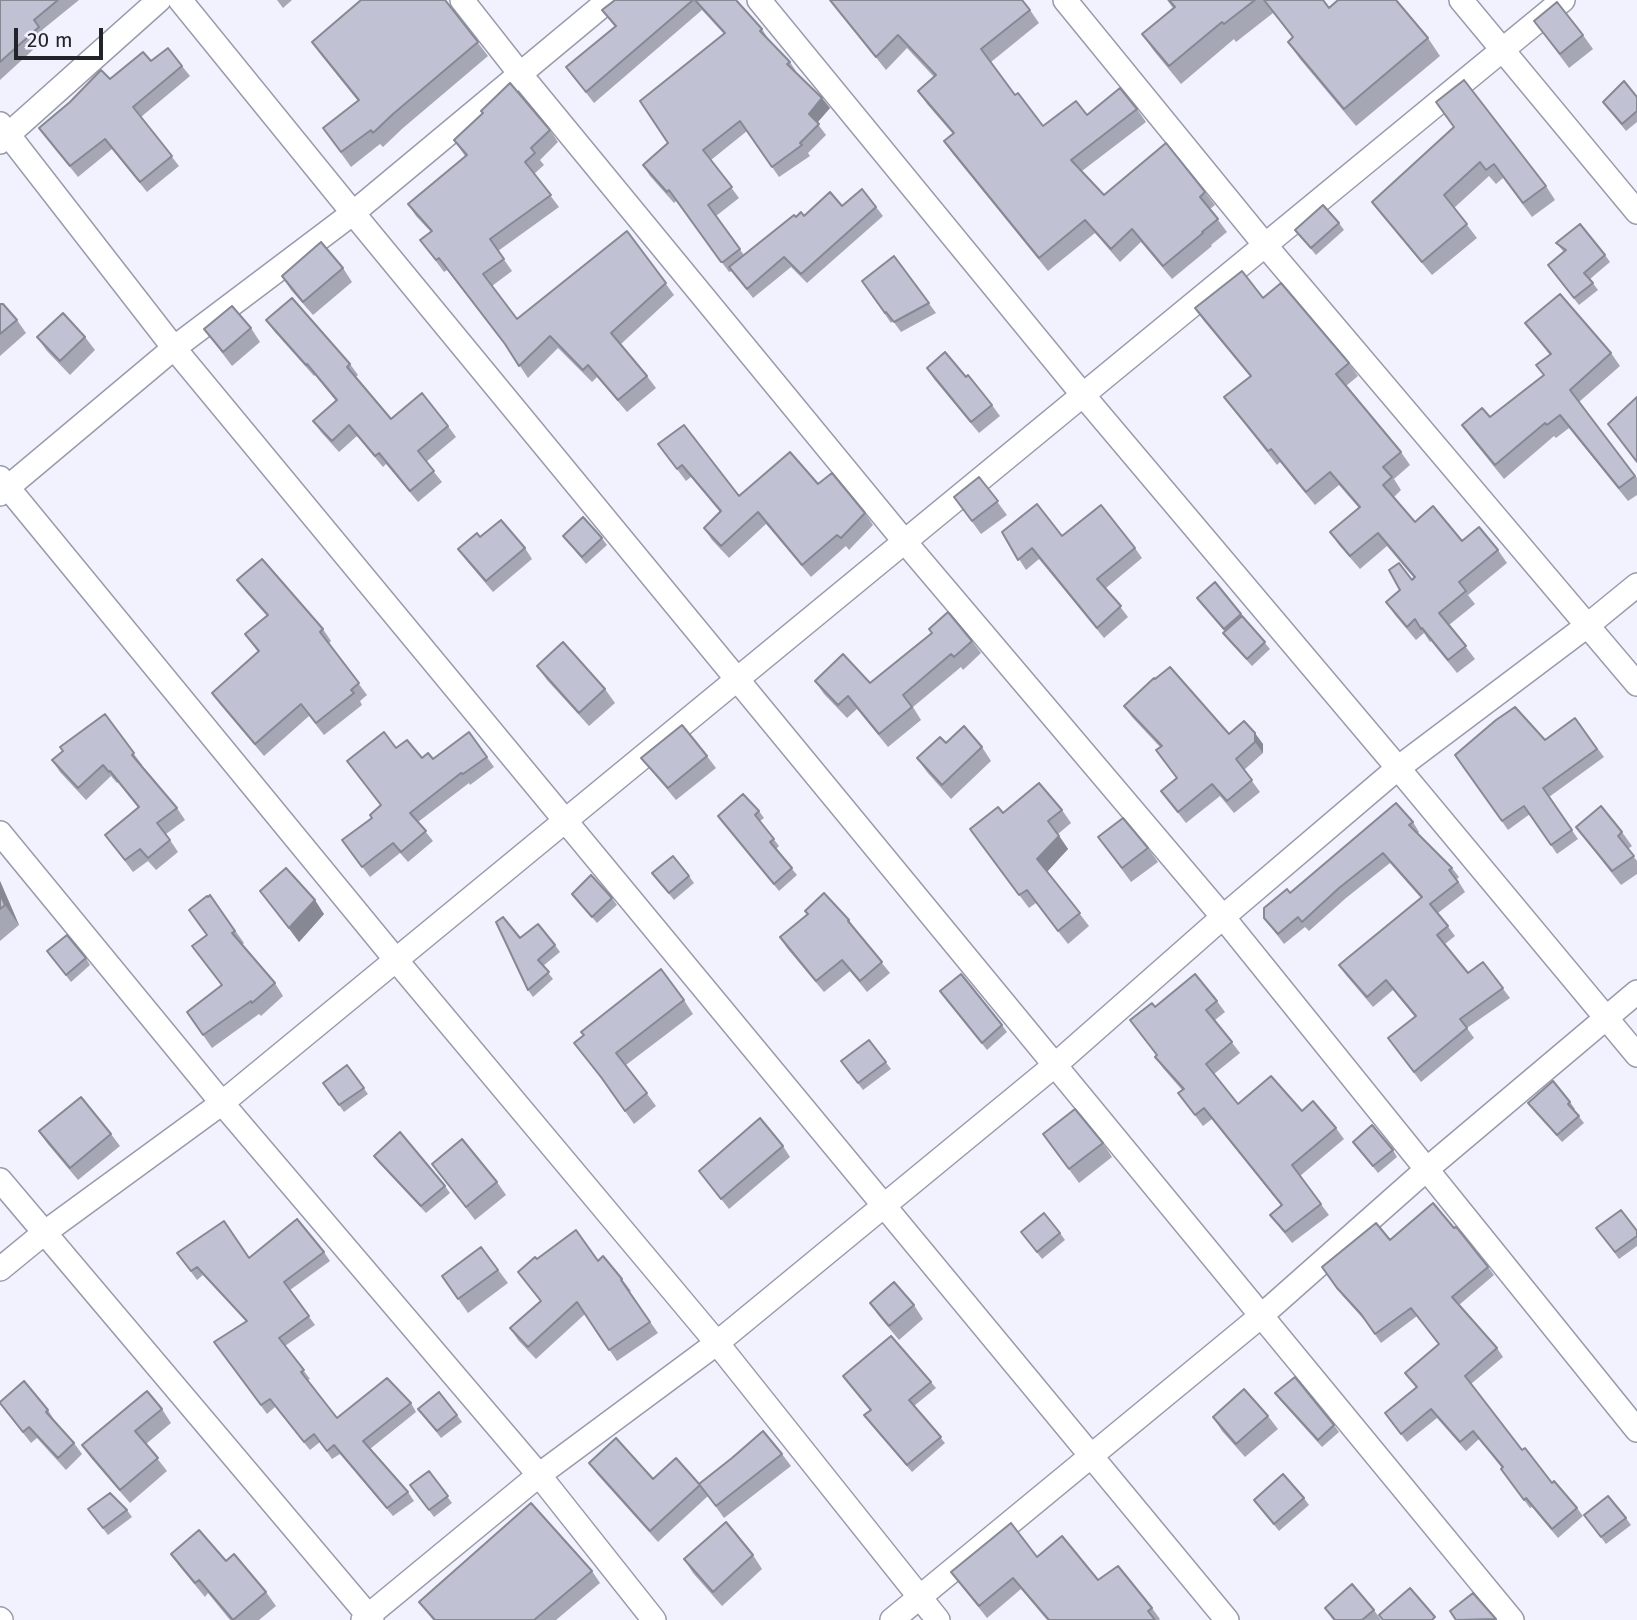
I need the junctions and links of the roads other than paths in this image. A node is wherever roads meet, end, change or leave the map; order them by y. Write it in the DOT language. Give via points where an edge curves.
graph roads {
  1 [pos="159,0"];
  2 [pos="180,0"];
  3 [pos="462,0"];
  4 [pos="609,0"];
  5 [pos="759,0"];
  6 [pos="1065,0"];
  7 [pos="1461,0"];
  8 [pos="1563,0"];
  9 [pos="1503,49"];
  10 [pos="521,75"];
  11 [pos="3,134"];
  12 [pos="1637,212"];
  13 [pos="353,213"];
  14 [pos="1265,245"];
  15 [pos="174,348"];
  16 [pos="1083,395"];
  17 [pos="3,487"];
  18 [pos="905,541"];
  19 [pos="1637,585"];
  20 [pos="1588,625"];
  21 [pos="737,680"];
  22 [pos="1637,684"];
  23 [pos="1398,768"];
  24 [pos="566,821"];
  25 [pos="0,833"];
  26 [pos="1223,917"];
  27 [pos="396,960"];
  28 [pos="1637,992"];
  29 [pos="1607,1016"];
  30 [pos="1637,1055"];
  31 [pos="1055,1065"];
  32 [pos="222,1103"];
  33 [pos="1427,1169"];
  34 [pos="0,1180"];
  35 [pos="885,1206"];
  36 [pos="44,1233"];
  37 [pos="0,1269"];
  38 [pos="1261,1316"];
  39 [pos="717,1343"];
  40 [pos="1637,1430"];
  41 [pos="1091,1456"];
  42 [pos="539,1475"];
  43 [pos="919,1598"];
  44 [pos="368,1618"];
  45 [pos="654,1620"];
  46 [pos="892,1620"];
  47 [pos="938,1620"];
  48 [pos="1227,1620"];
  49 [pos="1512,1620"];
  1 -- 11 [label="street"];
  2 -- 13 [label="street"];
  3 -- 10 [label="street"];
  4 -- 10 [label="street"];
  5 -- 16 [label="street"];
  6 -- 14 [label="street"];
  7 -- 9 [label="street"];
  8 -- 9 [label="street"];
  9 -- 12 [label="street"];
  9 -- 14 [label="street"];
  10 -- 13 [label="street"];
  10 -- 18 [label="street"];
  11 -- 15 [label="street"];
  13 -- 15 [label="street"];
  13 -- 21 [label="street"];
  14 -- 16 [label="street"];
  14 -- 20 [label="street"];
  15 -- 17 [label="street"];
  15 -- 24 [label="street"];
  16 -- 18 [label="street"];
  16 -- 23 [label="street"];
  17 -- 27 [label="street"];
  18 -- 21 [label="street"];
  18 -- 26 [label="street"];
  19 -- 20 [label="street"];
  20 -- 22 [label="street"];
  20 -- 23 [label="street"];
  21 -- 24 [label="street"];
  21 -- 31 [label="street"];
  23 -- 26 [label="street"];
  23 -- 29 [label="street"];
  24 -- 27 [label="street"];
  24 -- 35 [label="street"];
  25 -- 32 [label="street"];
  26 -- 31 [label="street"];
  26 -- 33 [label="street"];
  27 -- 32 [label="street"];
  27 -- 39 [label="street"];
  28 -- 29 [label="street"];
  29 -- 30 [label="street"];
  29 -- 33 [label="street"];
  31 -- 35 [label="street"];
  31 -- 38 [label="street"];
  32 -- 36 [label="street"];
  32 -- 42 [label="street"];
  33 -- 38 [label="street"];
  33 -- 40 [label="street"];
  34 -- 36 [label="street"];
  35 -- 39 [label="street"];
  35 -- 41 [label="street"];
  36 -- 37 [label="street"];
  36 -- 44 [label="street"];
  38 -- 41 [label="street"];
  38 -- 49 [label="street"];
  39 -- 42 [label="street"];
  39 -- 43 [label="street"];
  41 -- 43 [label="street"];
  41 -- 48 [label="street"];
  42 -- 44 [label="street"];
  42 -- 45 [label="street"];
  43 -- 46 [label="street"];
  43 -- 47 [label="street"];
}
